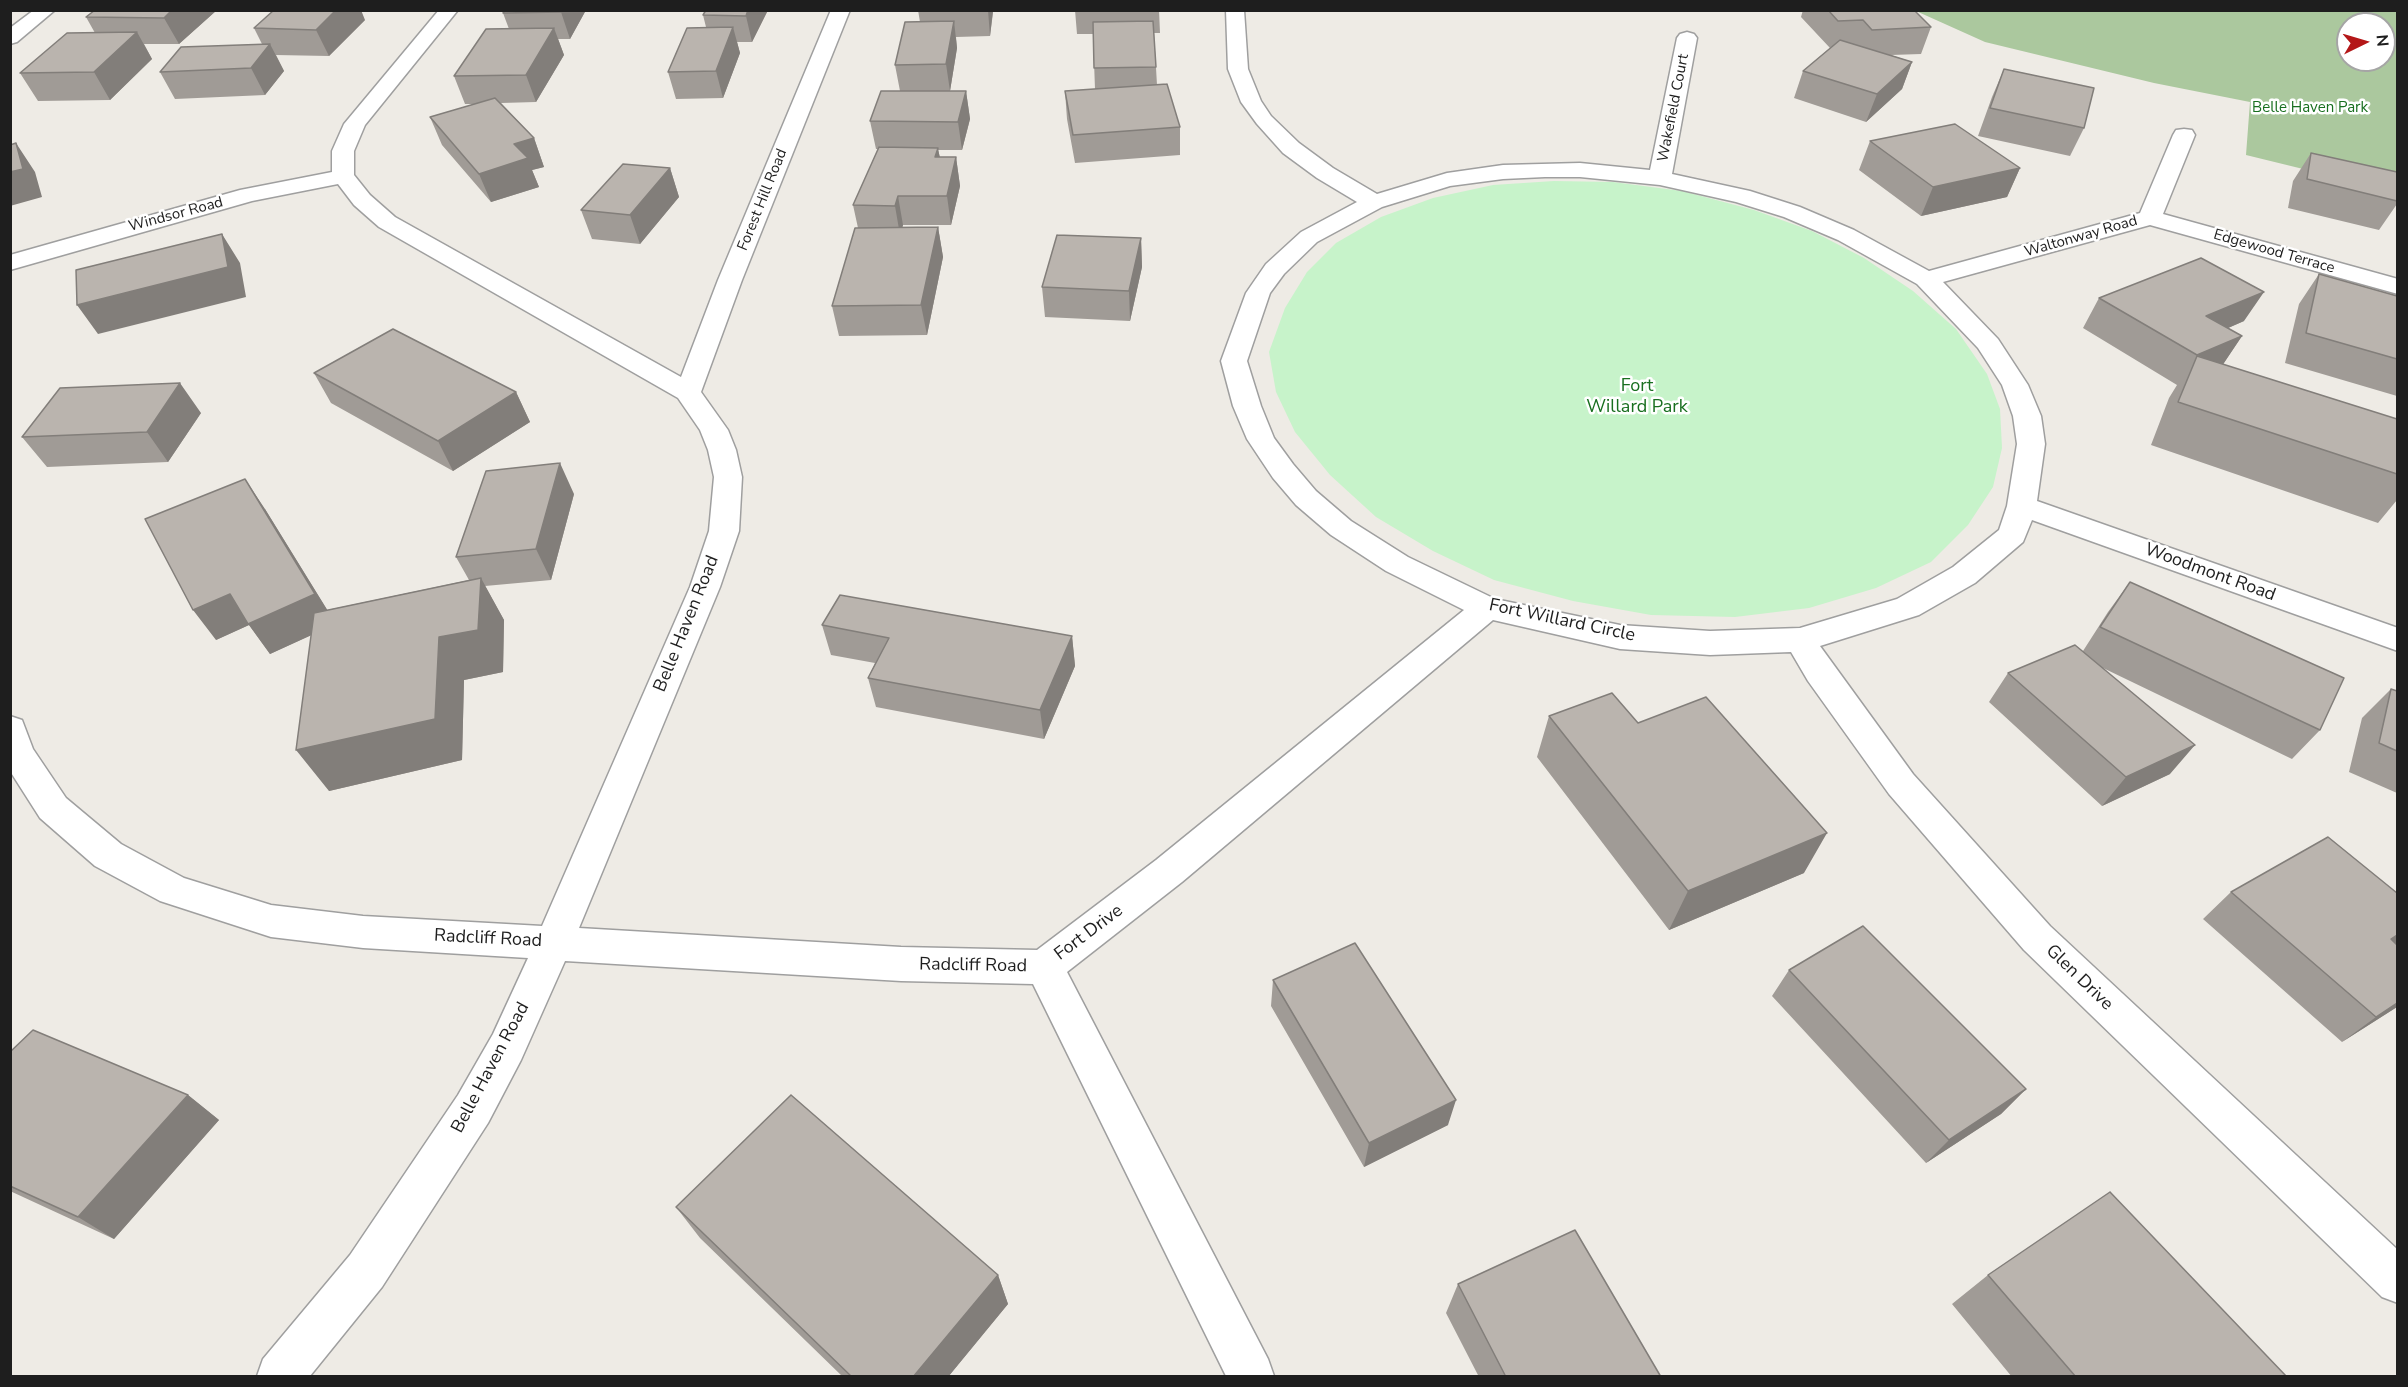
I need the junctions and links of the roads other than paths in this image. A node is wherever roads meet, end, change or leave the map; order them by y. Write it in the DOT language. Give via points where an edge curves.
graph roads {
  1 [pos="46,10"];
  2 [pos="449,10"];
  3 [pos="842,10"];
  4 [pos="1235,10"];
  5 [pos="10,38"];
  6 [pos="1688,38"];
  7 [pos="2184,135"];
  8 [pos="343,176"];
  9 [pos="1660,178"];
  10 [pos="1374,202"];
  11 [pos="2150,218"];
  12 [pos="10,263"];
  13 [pos="1926,279"];
  14 [pos="2397,286"];
  15 [pos="688,392"];
  16 [pos="2022,506"];
  17 [pos="1487,608"];
  18 [pos="1800,640"];
  19 [pos="2397,640"];
  20 [pos="10,729"];
  21 [pos="554,943"];
  22 [pos="1044,967"];
  23 [pos="2397,1281"];
  24 [pos="280,1377"];
  25 [pos="1251,1377"];
  1 -- 5 [label="street"];
  2 -- 8 [label="street" via="355,124 342,151"];
  3 -- 15 [label="street, Forest Hill Road"];
  4 -- 10 [label="street" via="1238,69 1251,102 1264,120 1324,174"];
  6 -- 9 [label="street, Wakefield Court"];
  7 -- 11 [label="street, Waltonway Road"];
  8 -- 12 [label="street, Windsor Road" via="248,195"];
  8 -- 15 [label="street, Belle Haven Road" via="387,222"];
  9 -- 10 [label="street, Fort Willard Circle" via="1580,170 1503,172 1447,180"];
  9 -- 13 [label="street, Fort Willard Circle" via="1742,196 1792,212 1846,235"];
  10 -- 17 [label="street, Fort Willard Circle" via="1309,237 1275,269 1258,293 1234,361 1261,439 1306,498 1341,528 1397,564"];
  11 -- 13 [label="street, Waltonway Road"];
  11 -- 14 [label="street, Edgewood Terrace"];
  13 -- 16 [label="street, Fort Willard Circle" via="1975,327 2015,385 2027,416 2031,444"];
  15 -- 21 [label="street, Belle Haven Road" via="714,430 722,450 728,477 724,531 705,587"];
  16 -- 18 [label="street, Fort Willard Circle" via="2012,535 1964,575 1908,607"];
  16 -- 19 [label="street, Woodmont Road"];
  17 -- 18 [label="street, Fort Willard Circle" via="1620,637 1710,643"];
  17 -- 22 [label="street, Fort Drive" via="1169,872"];
  18 -- 23 [label="street, Glen Drive" via="1901,784 2037,938"];
  20 -- 21 [label="street, Radcliff Road" via="16,753 53,808 108,855 173,890 271,921 363,932"];
  21 -- 22 [label="street, Radcliff Road" via="902,964"];
  21 -- 24 [label="street, Belle Haven Road" via="507,1047 473,1109 366,1271"];
  22 -- 25 [label="street, Fort Drive"];
}
